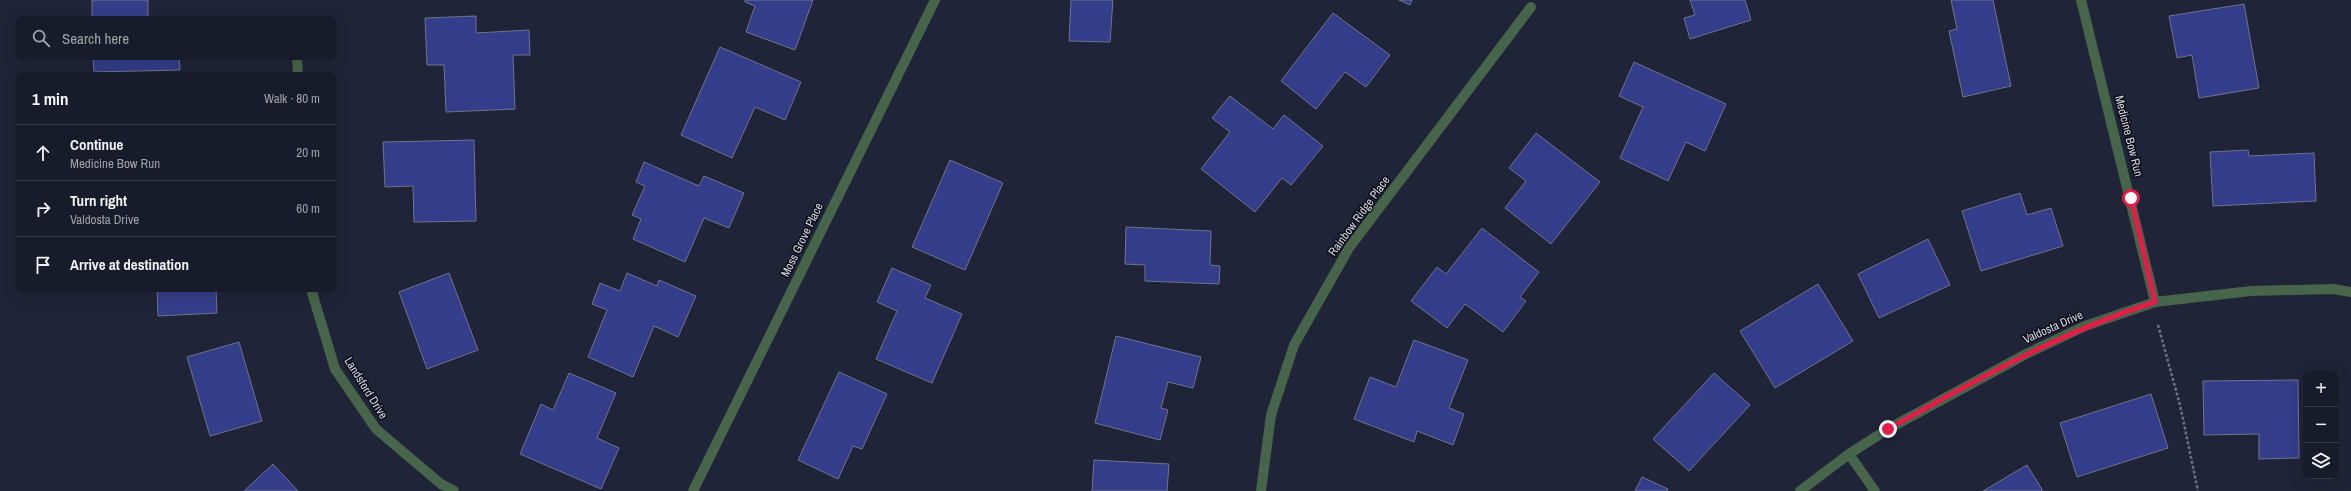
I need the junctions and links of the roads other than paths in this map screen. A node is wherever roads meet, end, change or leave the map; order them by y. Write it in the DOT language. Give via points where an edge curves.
graph roads {
  1 [pos="935,0"];
  2 [pos="2081,0"];
  3 [pos="1531,8"];
  4 [pos="297,60"];
  5 [pos="298,72"];
  6 [pos="311,292"];
  7 [pos="2351,292"];
  8 [pos="2155,302"];
  9 [pos="1849,454"];
  10 [pos="454,491"];
  11 [pos="693,491"];
  12 [pos="1262,491"];
  13 [pos="1800,491"];
  14 [pos="1875,491"];
  1 -- 11 [label="street, Moss Grove Place"];
  2 -- 8 [label="street, Medicine Bow Run"];
  3 -- 12 [label="street, Rainbow Ridge Place" via="1349,248 1298,338 1271,415"];
  4 -- 5 [label="street"];
  6 -- 10 [label="street, Landsford Drive" via="335,369 376,429 441,484"];
  7 -- 8 [label="street, Valdosta Drive" via="2333,289 2251,290"];
  8 -- 9 [label="street, Valdosta Drive" via="2085,326 2026,354 1888,429"];
  9 -- 13 [label="street, Valdosta Drive"];
  9 -- 14 [label="street"];
}
